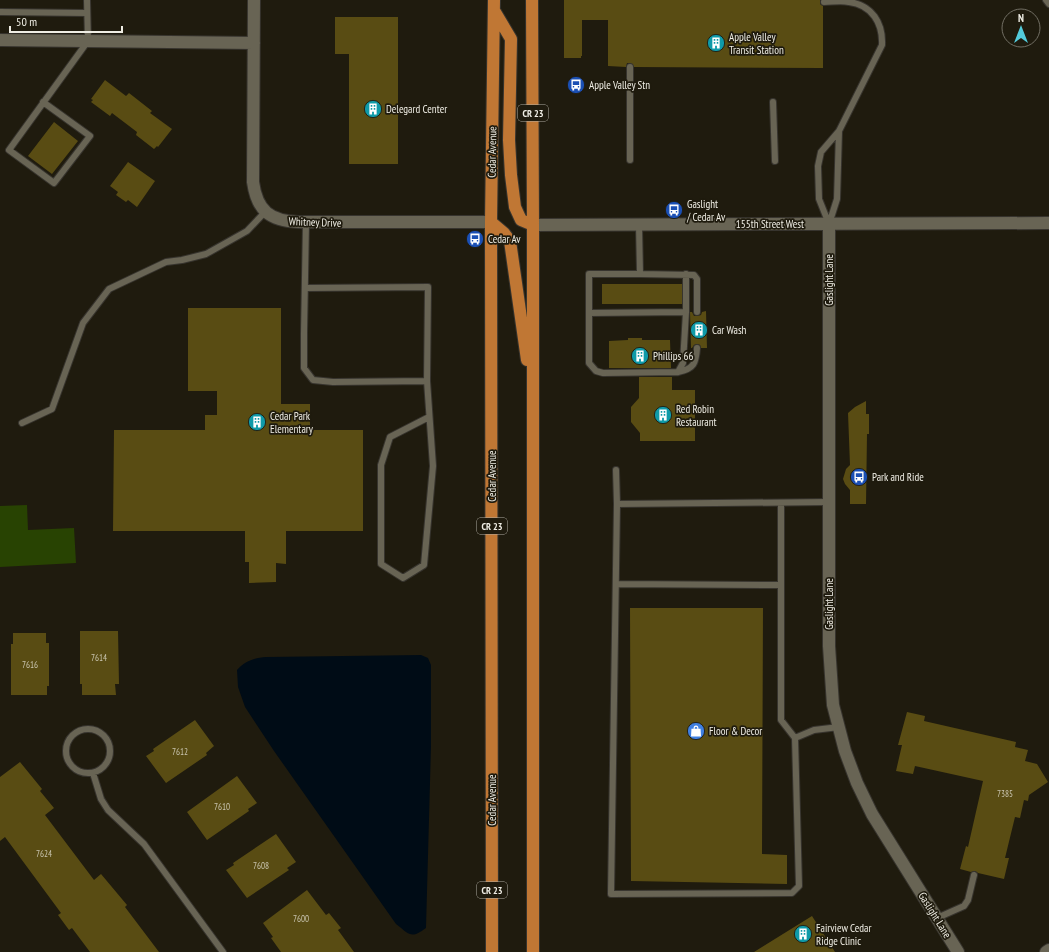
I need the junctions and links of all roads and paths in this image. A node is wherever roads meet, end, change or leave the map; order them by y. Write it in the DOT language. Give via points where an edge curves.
graph roads {
  1 [pos="87,0"];
  2 [pos="254,0"];
  3 [pos="532,0"];
  4 [pos="1046,0"];
  5 [pos="824,2"];
  6 [pos="1049,4"];
  7 [pos="494,6"];
  8 [pos="0,12"];
  9 [pos="87,13"];
  10 [pos="0,40"];
  11 [pos="88,40"];
  12 [pos="254,42"];
  13 [pos="630,67"];
  14 [pos="43,102"];
  15 [pos="773,102"];
  16 [pos="839,131"];
  17 [pos="630,160"];
  18 [pos="775,161"];
  19 [pos="265,212"];
  20 [pos="306,222"];
  21 [pos="491,222"];
  22 [pos="1049,223"];
  23 [pos="829,224"];
  24 [pos="639,225"];
  25 [pos="533,226"];
  26 [pos="640,274"];
  27 [pos="686,274"];
  28 [pos="305,288"];
  29 [pos="686,312"];
  30 [pos="697,312"];
  31 [pos="589,313"];
  32 [pos="697,348"];
  33 [pos="678,372"];
  34 [pos="427,381"];
  35 [pos="533,400"];
  36 [pos="429,417"];
  37 [pos="22,423"];
  38 [pos="616,470"];
  39 [pos="829,502"];
  40 [pos="781,503"];
  41 [pos="617,504"];
  42 [pos="616,584"];
  43 [pos="781,585"];
  44 [pos="839,727"];
  45 [pos="795,738"];
  46 [pos="93,773"];
  47 [pos="974,875"];
  48 [pos="937,918"];
  49 [pos="1049,950"];
  50 [pos="224,952"];
  51 [pos="492,952"];
  52 [pos="533,952"];
  53 [pos="958,952"];
  54 [pos="1046,952"];
  1 -- 9 [label="lane"];
  2 -- 12 [label="street"];
  3 -- 25 [label="main road, CR 23"];
  4 -- 6 [label="lane"];
  5 -- 16 [label="lane" via="861,4 877,19 882,37 882,45"];
  7 -- 21 [label="main road, Cedar Avenue / CR 23"];
  7 -- 25 [label="main road" via="511,39 509,140 515,208 521,220"];
  8 -- 9 [label="lane"];
  9 -- 11 [label="lane"];
  10 -- 11 [label="street"];
  11 -- 12 [label="street"];
  11 -- 14 [label="lane"];
  12 -- 19 [label="street" via="253,182 255,195"];
  13 -- 17 [label="lane"];
  14 -- 14 [label="lane" via="9,150 54,184 90,136"];
  15 -- 18 [label="lane"];
  16 -- 23 [label="lane" via="836,199"];
  16 -- 23 [label="lane" via="821,152 818,166 819,199"];
  19 -- 20 [label="street, Whitney Drive" via="288,222"];
  19 -- 37 [label="lane" via="247,231 206,254 166,262 109,289 84,323 52,409"];
  20 -- 21 [label="street, Whitney Drive"];
  20 -- 28 [label="lane"];
  21 -- 35 [label="main road" via="510,242"];
  21 -- 51 [label="main road, Cedar Avenue / CR 23"];
  22 -- 23 [label="street, 155th Street West"];
  23 -- 24 [label="street, 155th Street West"];
  23 -- 39 [label="street, Gaslight Lane"];
  24 -- 25 [label="street, 155th Street West"];
  24 -- 26 [label="lane"];
  25 -- 35 [label="main road, CR 23"];
  26 -- 27 [label="lane"];
  26 -- 31 [label="lane" via="589,274"];
  27 -- 29 [label="lane"];
  27 -- 30 [label="lane" via="694,275 697,279"];
  28 -- 34 [label="lane" via="304,368 313,380"];
  28 -- 34 [label="lane" via="428,287"];
  29 -- 31 [label="lane"];
  29 -- 33 [label="lane" via="683,363"];
  31 -- 33 [label="lane" via="589,363 596,371"];
  32 -- 33 [label="lane" via="695,363 686,371"];
  34 -- 36 [label="lane"];
  35 -- 52 [label="main road, CR 23"];
  36 -- 36 [label="lane" via="433,466 424,565 403,578 381,564 381,465 390,437"];
  38 -- 41 [label="lane"];
  39 -- 40 [label="lane"];
  39 -- 44 [label="street, Gaslight Lane" via="830,668 833,705"];
  40 -- 41 [label="lane"];
  40 -- 43 [label="lane"];
  41 -- 42 [label="lane"];
  42 -- 43 [label="lane"];
  42 -- 45 [label="lane" via="611,894 792,893 799,886"];
  43 -- 45 [label="lane" via="782,720"];
  44 -- 45 [label="lane" via="814,730"];
  44 -- 48 [label="street, Gaslight Lane" via="845,751 864,799"];
  46 -- 46 [label="lane" via="106,765 110,747 107,737 103,734 84,729 68,740 66,757 79,771"];
  46 -- 50 [label="lane" via="101,799 108,810 144,844"];
  47 -- 48 [label="lane" via="964,906"];
  48 -- 53 [label="street, Gaslight Lane"];
  49 -- 54 [label="street"];
}
